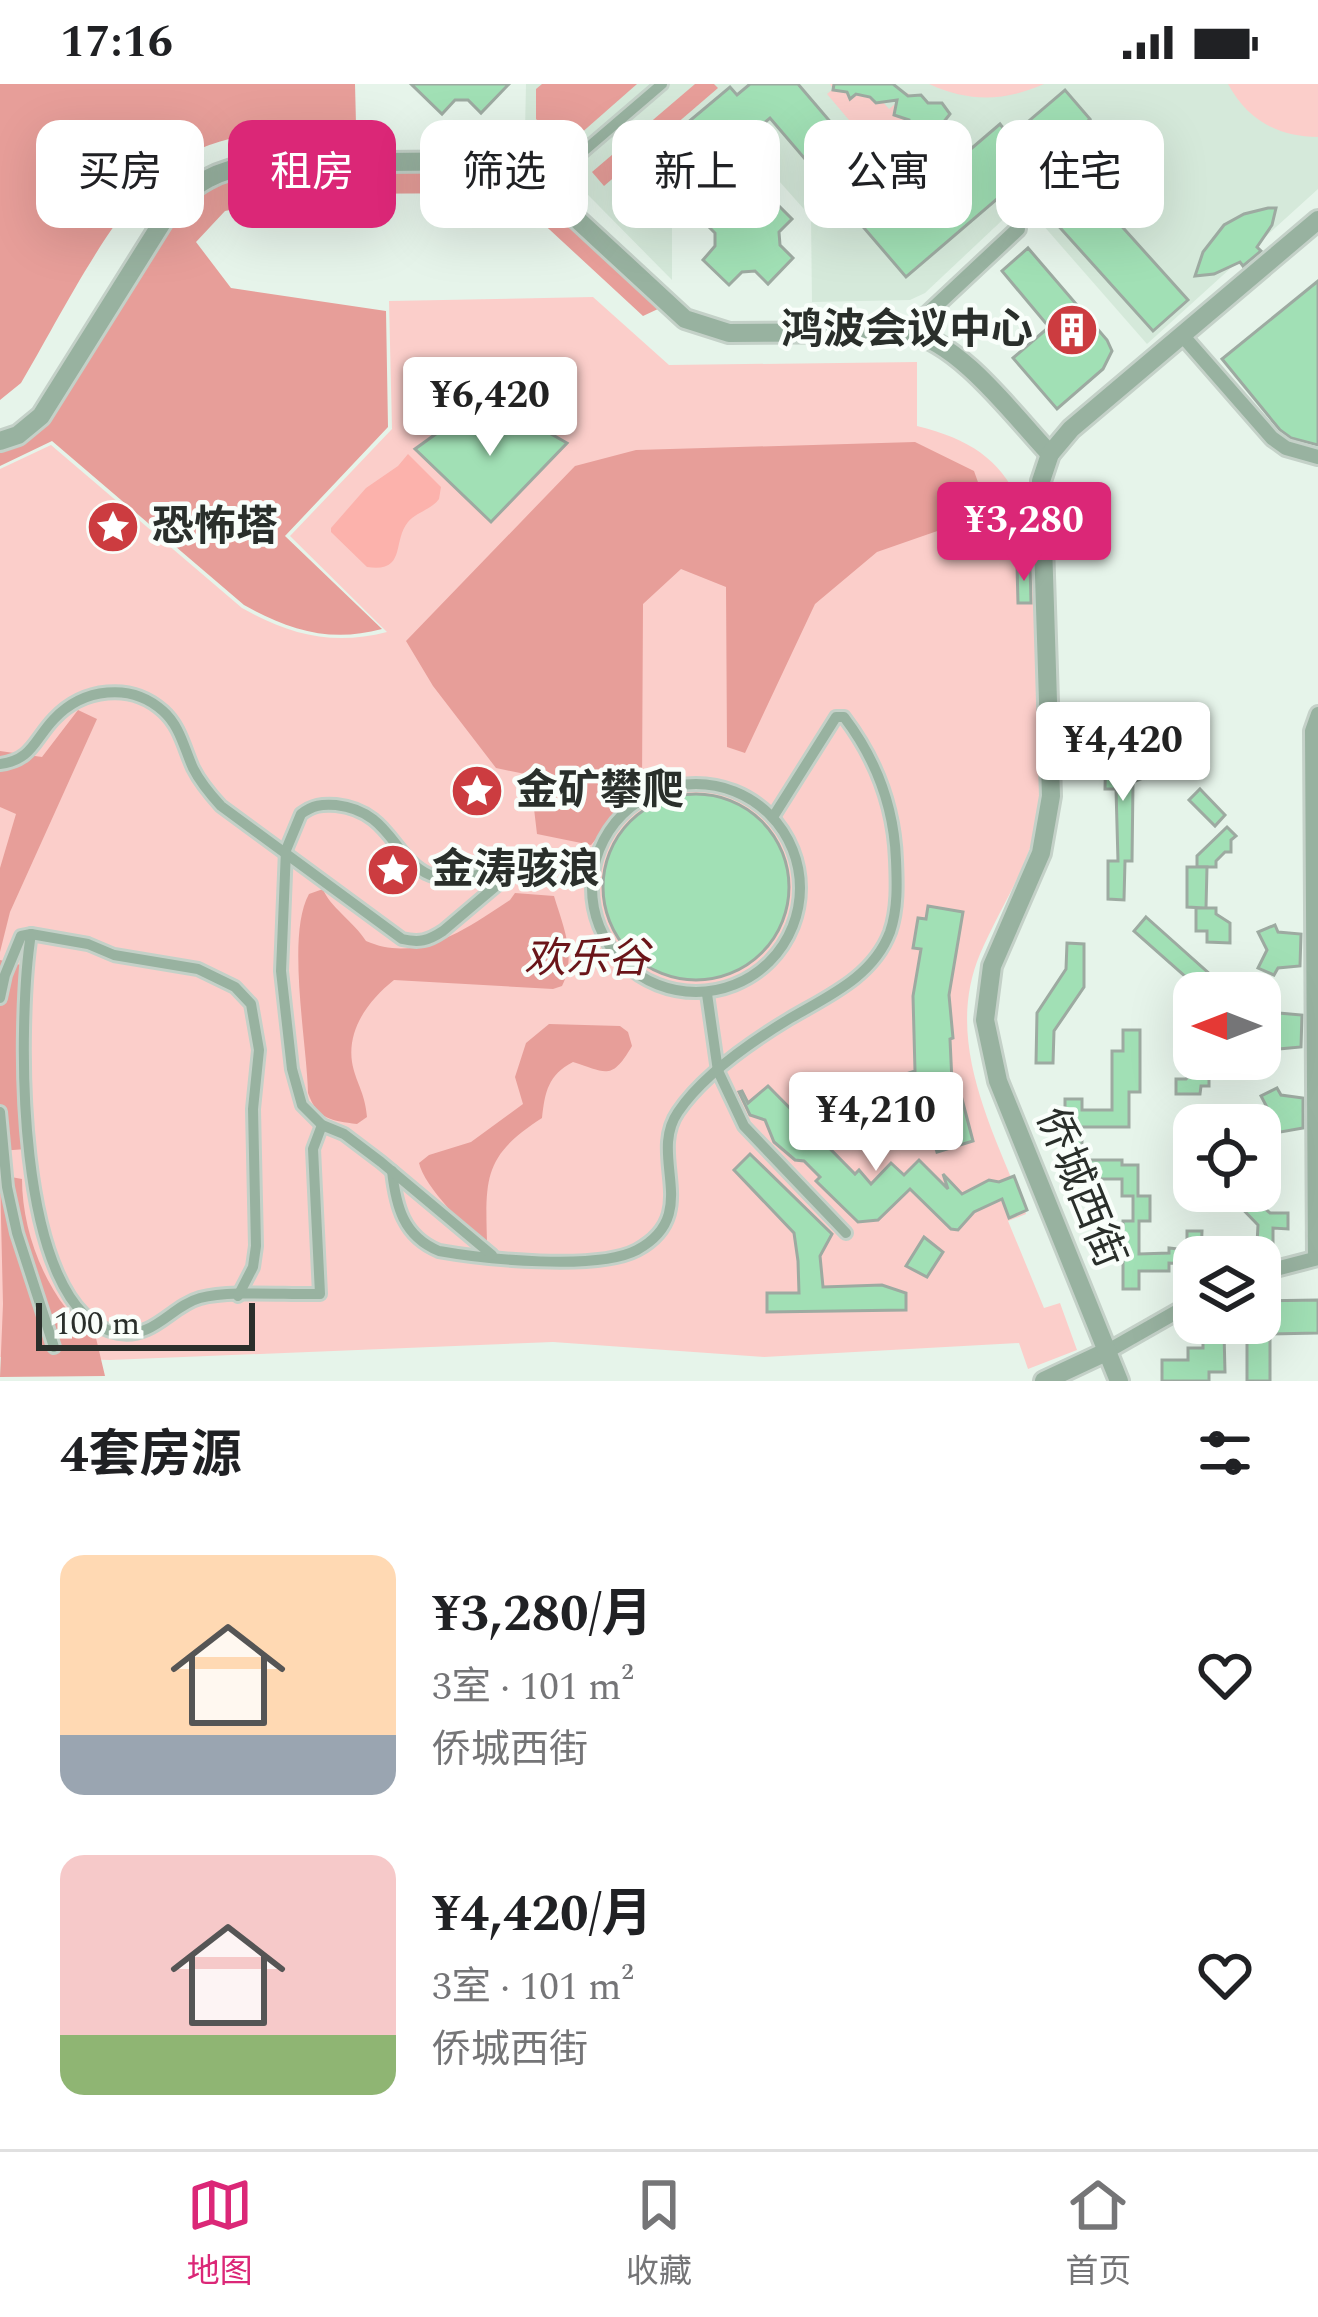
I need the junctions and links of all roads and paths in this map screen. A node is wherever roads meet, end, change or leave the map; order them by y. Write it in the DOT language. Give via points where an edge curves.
graph roads {
  1 [pos="662,84"];
  2 [pos="588,148"];
  3 [pos="420,161"];
  4 [pos="1318,220"];
  5 [pos="587,228"];
  6 [pos="1018,229"];
  7 [pos="908,332"];
  8 [pos="1182,335"];
  9 [pos="0,441"];
  10 [pos="1051,454"];
  11 [pos="1318,457"];
  12 [pos="1318,714"];
  13 [pos="0,764"];
  14 [pos="773,817"];
  15 [pos="286,850"];
  16 [pos="525,862"];
  17 [pos="594,862"];
  18 [pos="31,934"];
  19 [pos="707,994"];
  20 [pos="0,998"];
  21 [pos="718,1071"];
  22 [pos="0,1112"];
  23 [pos="322,1125"];
  24 [pos="31,1155"];
  25 [pos="4,1160"];
  26 [pos="392,1172"];
  27 [pos="846,1232"];
  28 [pos="494,1257"];
  29 [pos="1316,1258"];
  30 [pos="1281,1267"];
  31 [pos="238,1296"];
  32 [pos="1173,1314"];
  33 [pos="54,1347"];
  34 [pos="1108,1352"];
  35 [pos="1044,1381"];
  36 [pos="1119,1381"];
  1 -- 2 [label="street"];
  3 -- 9 [label="street" via="249,164 195,184 173,205 41,416"];
  4 -- 8 [label="street"];
  5 -- 7 [label="street" via="685,320 729,333"];
  6 -- 7 [label="street"];
  7 -- 10 [label="street" via="942,345"];
  8 -- 10 [label="street"];
  8 -- 11 [label="street" via="1272,438"];
  10 -- 34 [label="street, 侨城西街" via="1040,493 1049,811 1041,854 992,966 986,1020 998,1081"];
  12 -- 29 [label="street"];
  13 -- 15 [label="street" via="31,753 75,702 101,692 133,694 172,720 221,806"];
  14 -- 17 [label="street" via="728,788 679,784 628,808"];
  14 -- 19 [label="street" via="799,868 794,926 760,972"];
  14 -- 21 [label="street" via="823,733 844,717 866,746 895,828 894,915 861,974"];
  15 -- 16 [label="street" via="301,814 323,804 371,817 434,877"];
  15 -- 16 [label="street" via="416,943 431,940"];
  15 -- 23 [label="street" via="284,1004 296,1088"];
  16 -- 17 [label="street"];
  17 -- 19 [label="street" via="591,896 616,958 673,992"];
  18 -- 20 [label="street" via="15,944"];
  18 -- 24 [label="street" via="24,1085"];
  18 -- 31 [label="street" via="198,969 250,1004 259,1050 256,1246"];
  19 -- 21 [label="street"];
  21 -- 27 [label="street" via="744,1126"];
  21 -- 28 [label="street" via="670,1124 673,1203 653,1237 610,1258"];
  22 -- 25 [label="street"];
  23 -- 26 [label="street"];
  23 -- 31 [label="street" via="313,1149 320,1294"];
  24 -- 25 [label="street"];
  24 -- 31 [label="street" via="49,1258 68,1293 101,1326 134,1333 199,1298"];
  25 -- 33 [label="street" via="17,1232"];
  26 -- 28 [label="street"];
  26 -- 28 [label="street" via="401,1218 425,1245"];
  29 -- 30 [label="street"];
  32 -- 34 [label="street"];
  34 -- 35 [label="street"];
  34 -- 36 [label="street, 侨城西街"];
}
